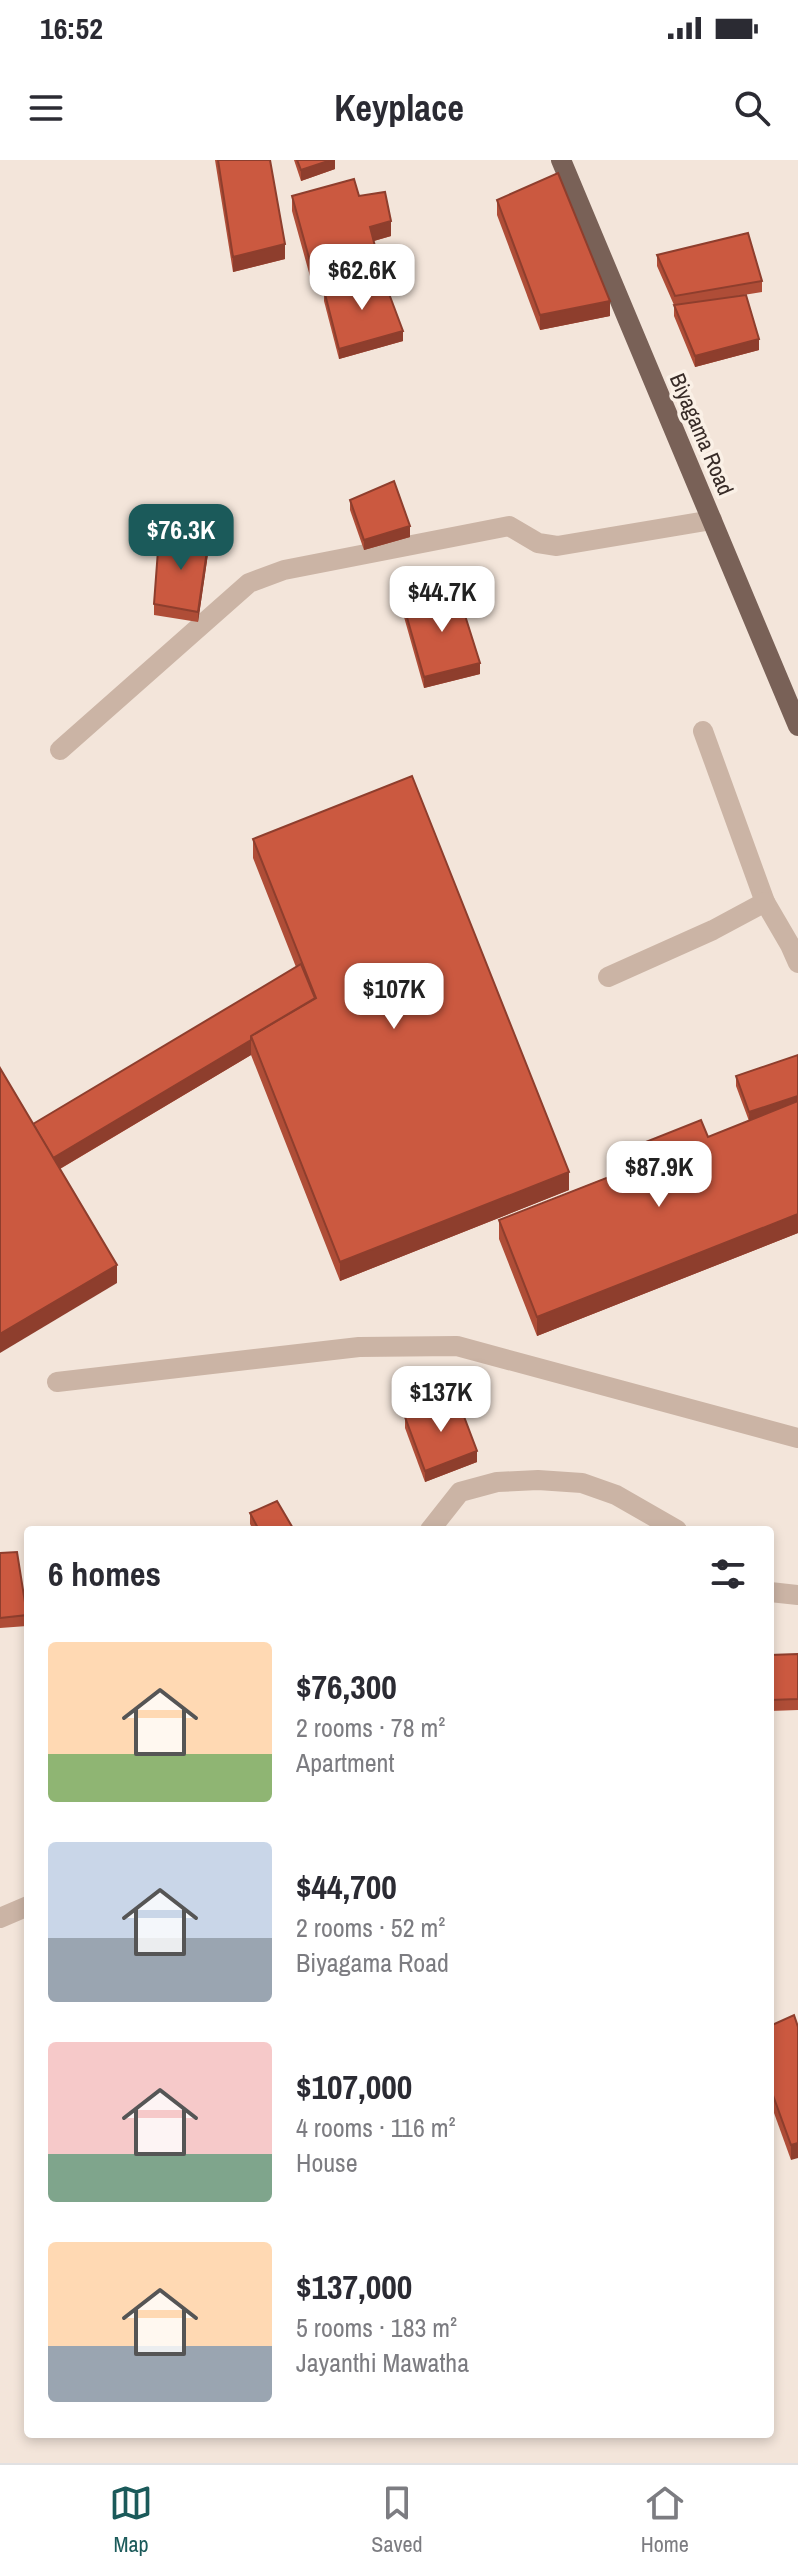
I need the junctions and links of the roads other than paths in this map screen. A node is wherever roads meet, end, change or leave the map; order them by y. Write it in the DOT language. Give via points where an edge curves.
graph roads {
  1 [pos="561,160"];
  2 [pos="712,520"];
  3 [pos="798,726"];
  4 [pos="703,731"];
  5 [pos="60,750"];
  6 [pos="765,902"];
  7 [pos="798,963"];
  8 [pos="608,977"];
  9 [pos="57,1382"];
  10 [pos="798,1438"];
  11 [pos="433,1526"];
  12 [pos="670,1526"];
  13 [pos="774,1592"];
  14 [pos="798,1595"];
  15 [pos="24,1908"];
  16 [pos="0,1918"];
  1 -- 2 [label="main road, Biyagama Road"];
  2 -- 3 [label="main road, Biyagama Road"];
  2 -- 5 [label="street" via="557,546 538,543 509,526 284,570 249,583"];
  4 -- 6 [label="street"];
  6 -- 7 [label="street"];
  6 -- 8 [label="street"];
  9 -- 10 [label="street" via="359,1347 457,1346"];
  11 -- 12 [label="street" via="460,1492 497,1482 538,1480 594,1487"];
  13 -- 14 [label="street"];
  15 -- 16 [label="street"];
}
